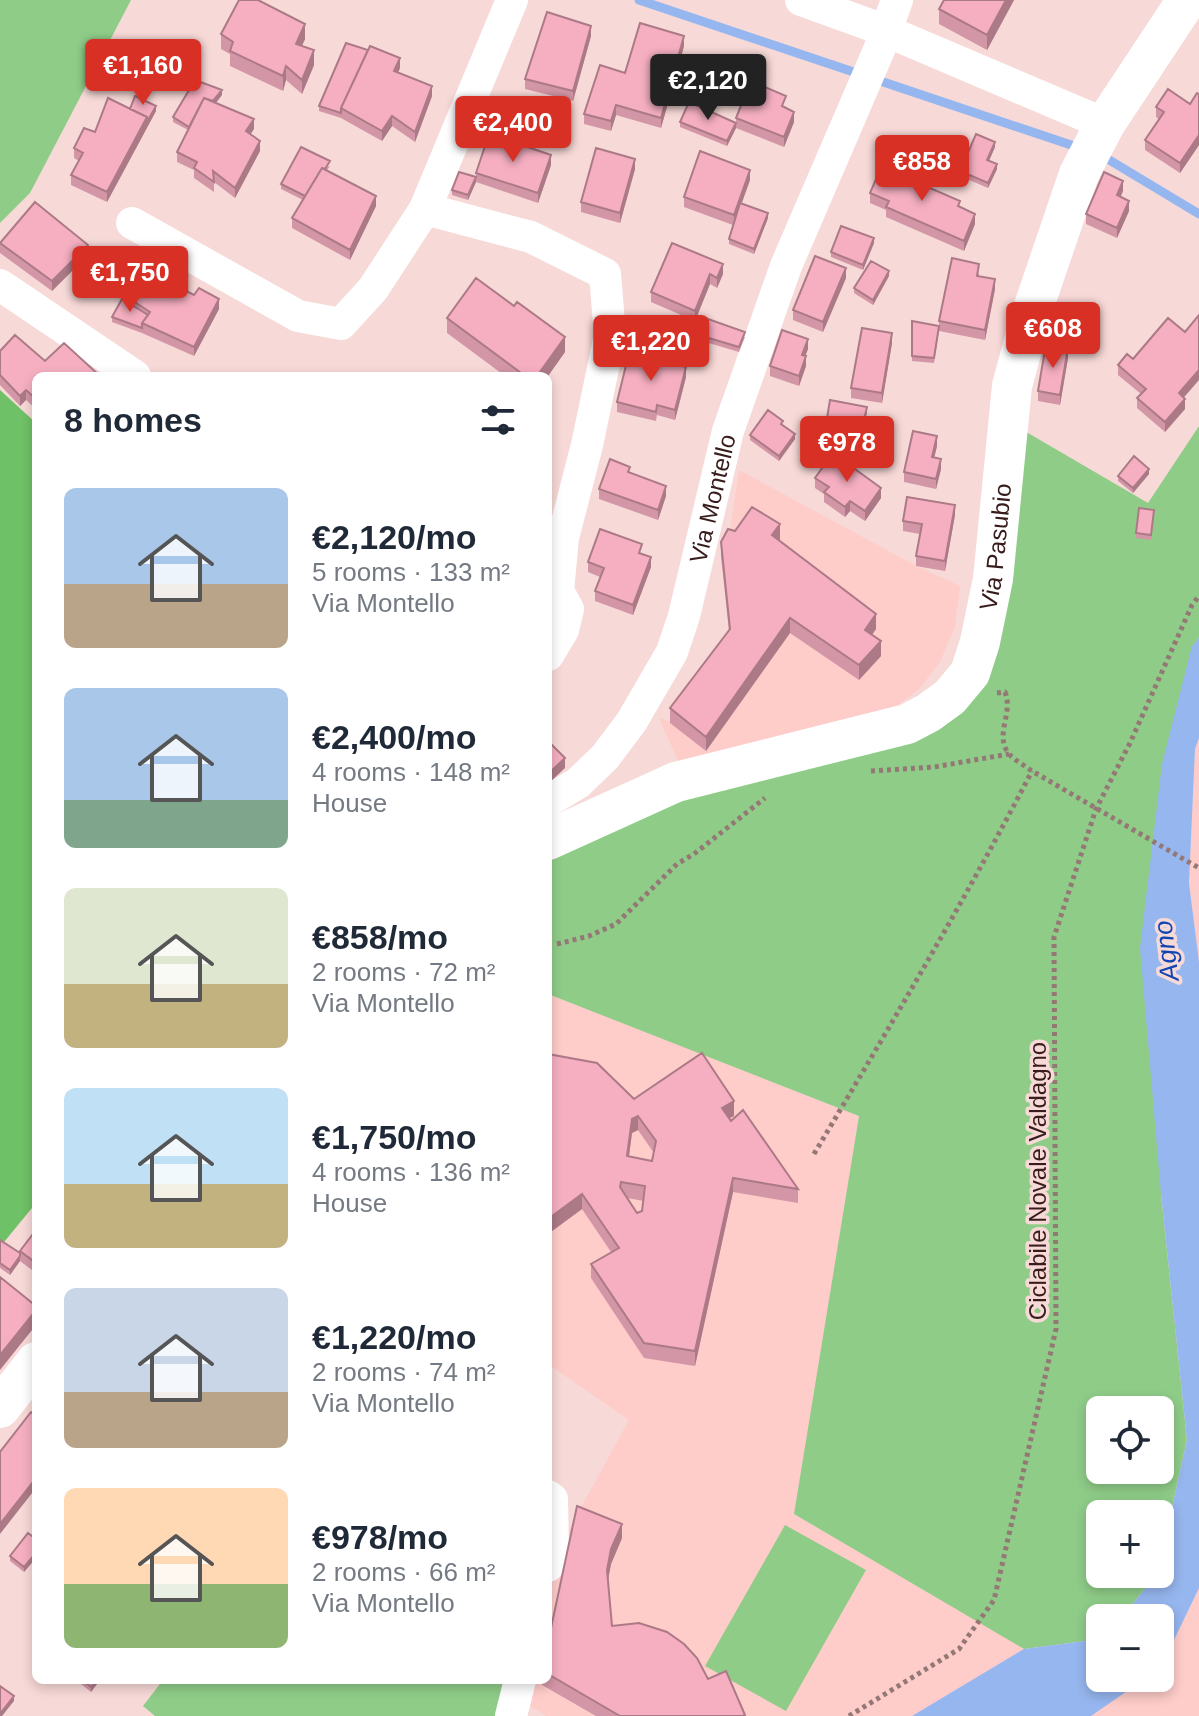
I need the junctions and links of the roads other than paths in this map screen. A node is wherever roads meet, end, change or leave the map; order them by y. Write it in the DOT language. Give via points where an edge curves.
graph roads {
  1 [pos="512,0"];
  2 [pos="801,0"];
  3 [pos="897,0"];
  4 [pos="1187,0"];
  5 [pos="881,40"];
  6 [pos="1093,146"];
  7 [pos="425,209"];
  8 [pos="132,223"];
  9 [pos="0,285"];
  10 [pos="129,372"];
  11 [pos="553,588"];
  12 [pos="552,648"];
  13 [pos="552,799"];
  14 [pos="552,838"];
  15 [pos="32,1367"];
  16 [pos="0,1408"];
  17 [pos="552,1531"];
  18 [pos="552,1552"];
  19 [pos="519,1684"];
  20 [pos="511,1716"];
  1 -- 7 [label="street"];
  2 -- 5 [label="street"];
  3 -- 5 [label="street, Via Montello"];
  4 -- 6 [label="main road, Via Pasubio"];
  5 -- 6 [label="street"];
  5 -- 13 [label="street, Via Montello" via="786,266 728,431 672,652 605,757"];
  6 -- 14 [label="main road, Via Pasubio" via="1032,312 1012,386 993,579 970,673 950,697 907,724 676,782"];
  7 -- 8 [label="street" via="373,289 341,324 298,316"];
  7 -- 11 [label="street" via="531,237 605,274 610,335"];
  9 -- 10 [label="street"];
  11 -- 12 [label="street" via="568,609"];
  15 -- 16 [label="main road"];
  17 -- 18 [label="street"];
  19 -- 20 [label="street"];
}
